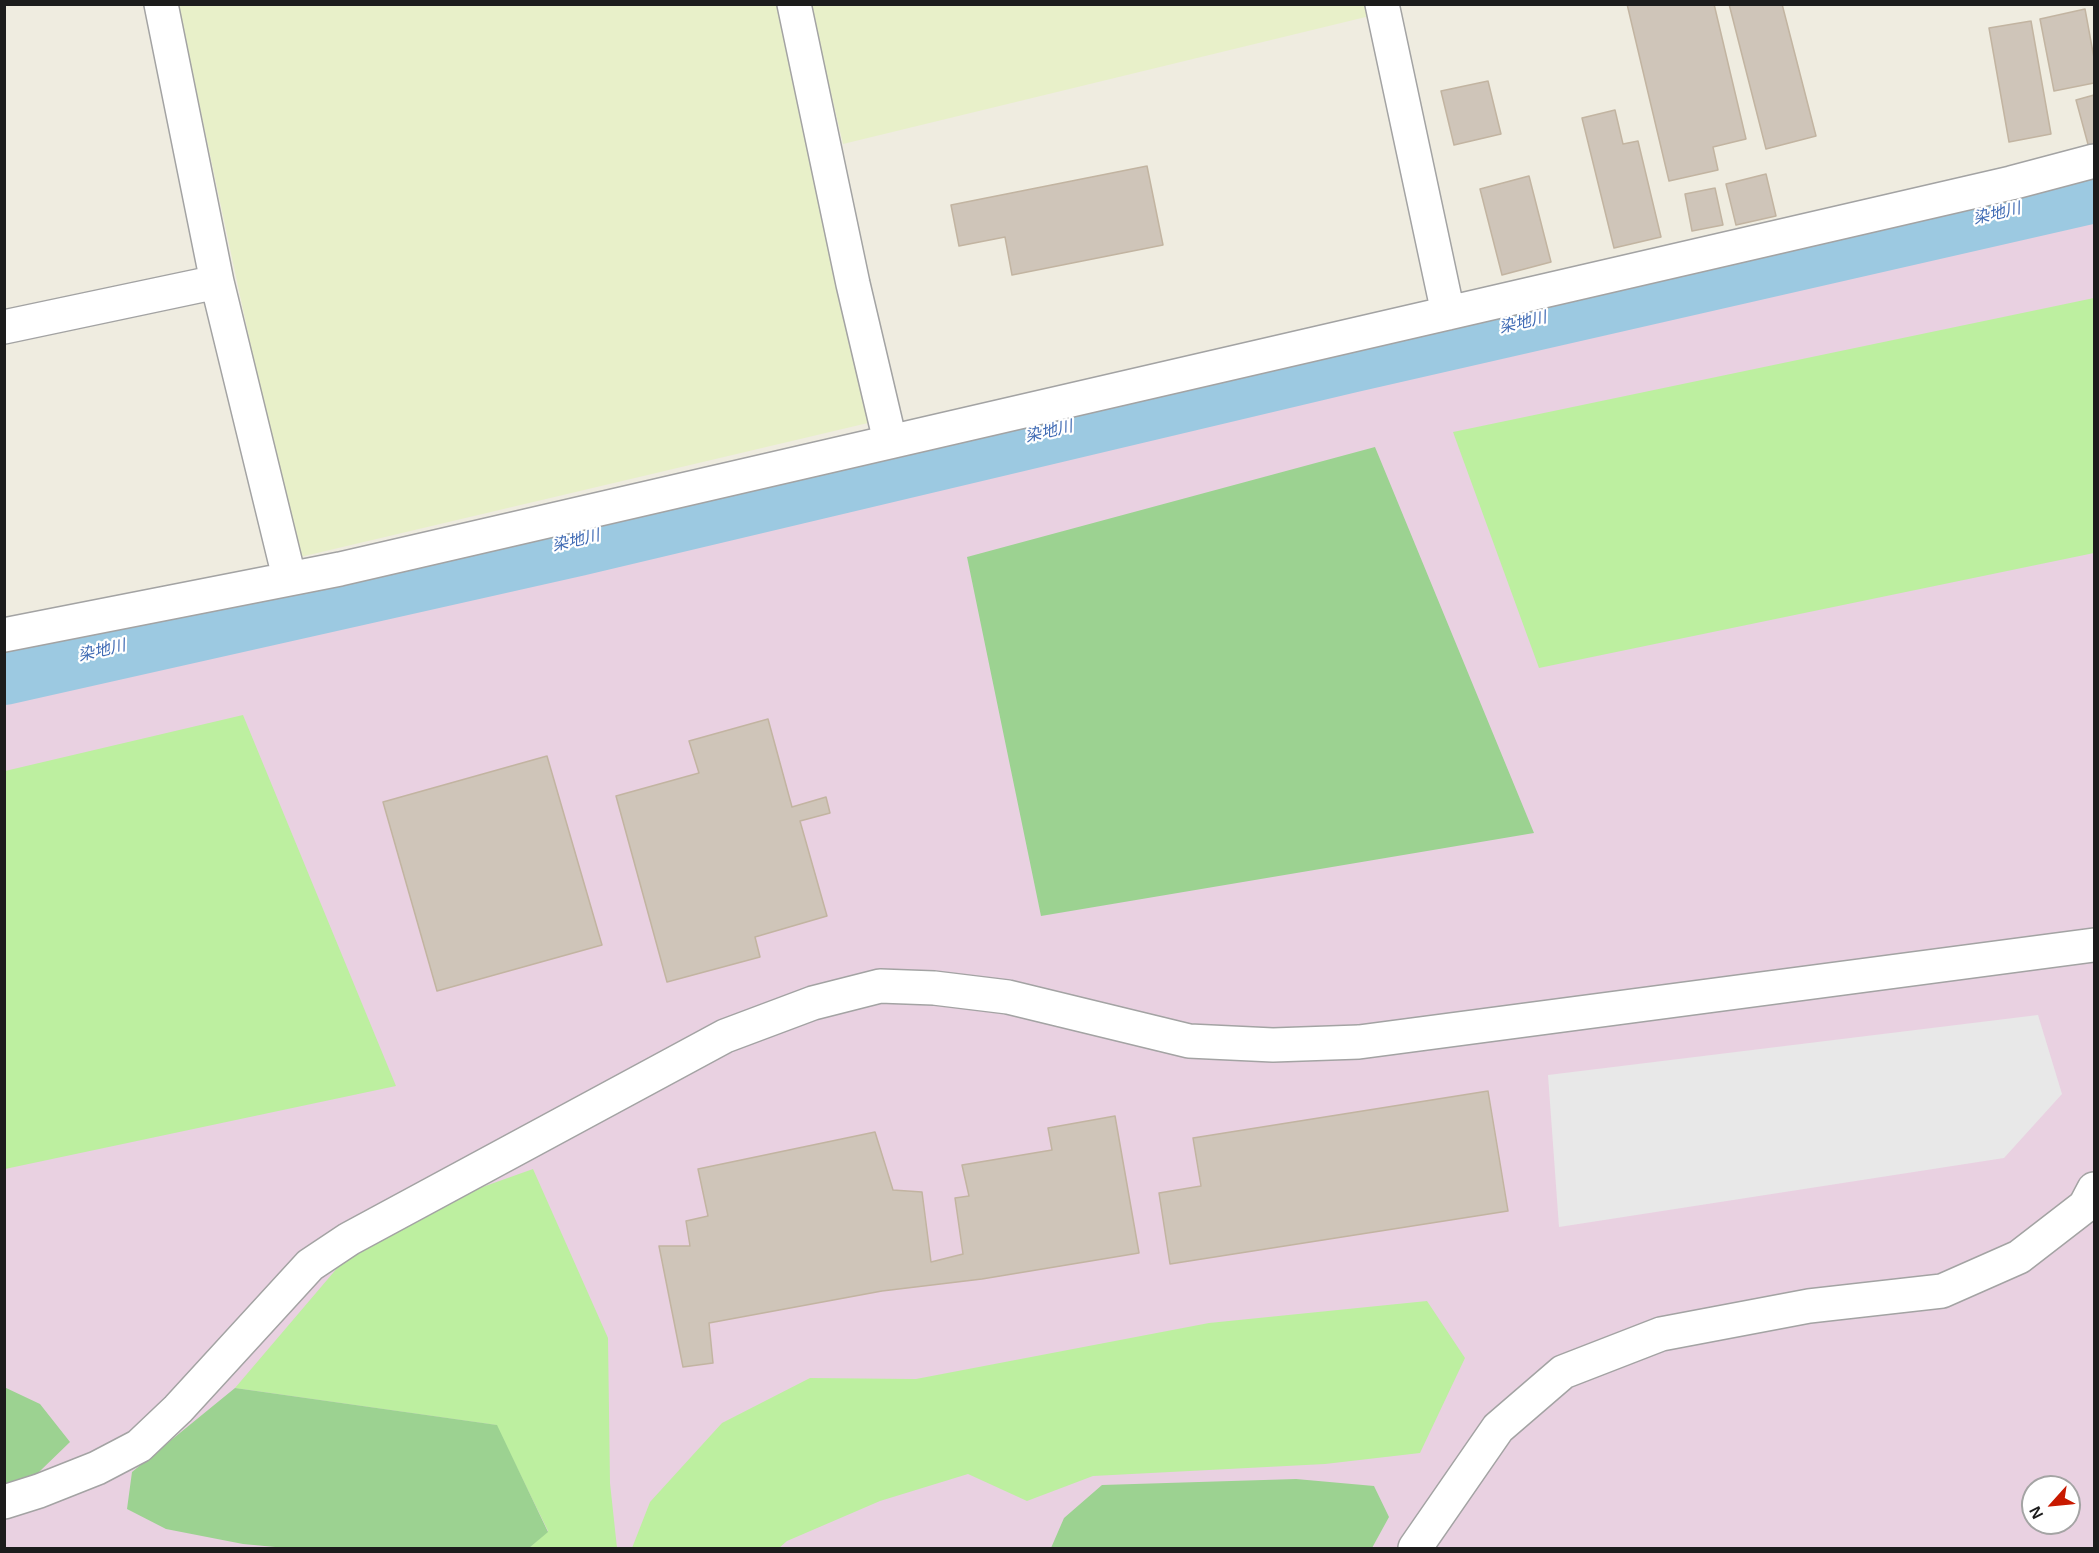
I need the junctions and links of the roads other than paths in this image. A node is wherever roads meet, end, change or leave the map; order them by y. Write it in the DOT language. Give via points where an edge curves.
graph roads {
  1 [pos="162,4"];
  2 [pos="794,4"];
  3 [pos="1382,4"];
  4 [pos="2094,161"];
  5 [pos="217,282"];
  6 [pos="1448,313"];
  7 [pos="4,327"];
  8 [pos="890,441"];
  9 [pos="289,577"];
  10 [pos="4,635"];
  11 [pos="2094,945"];
  12 [pos="2094,1189"];
  13 [pos="4,1502"];
  14 [pos="1415,1548"];
  1 -- 5 [label="street"];
  2 -- 8 [label="street"];
  3 -- 6 [label="street"];
  4 -- 6 [label="street"];
  5 -- 7 [label="street"];
  5 -- 9 [label="street"];
  6 -- 8 [label="street"];
  8 -- 9 [label="street" via="340,569"];
  9 -- 10 [label="street"];
  11 -- 13 [label="street" via="1359,1042 1273,1045 1188,1041 1008,997 934,988 880,986 813,1003 724,1036 349,1239 310,1265 139,1446 78,1476"];
  12 -- 14 [label="street" via="2085,1206 2019,1257 1942,1291 1809,1306 1660,1334 1563,1372 1498,1428"];
}
